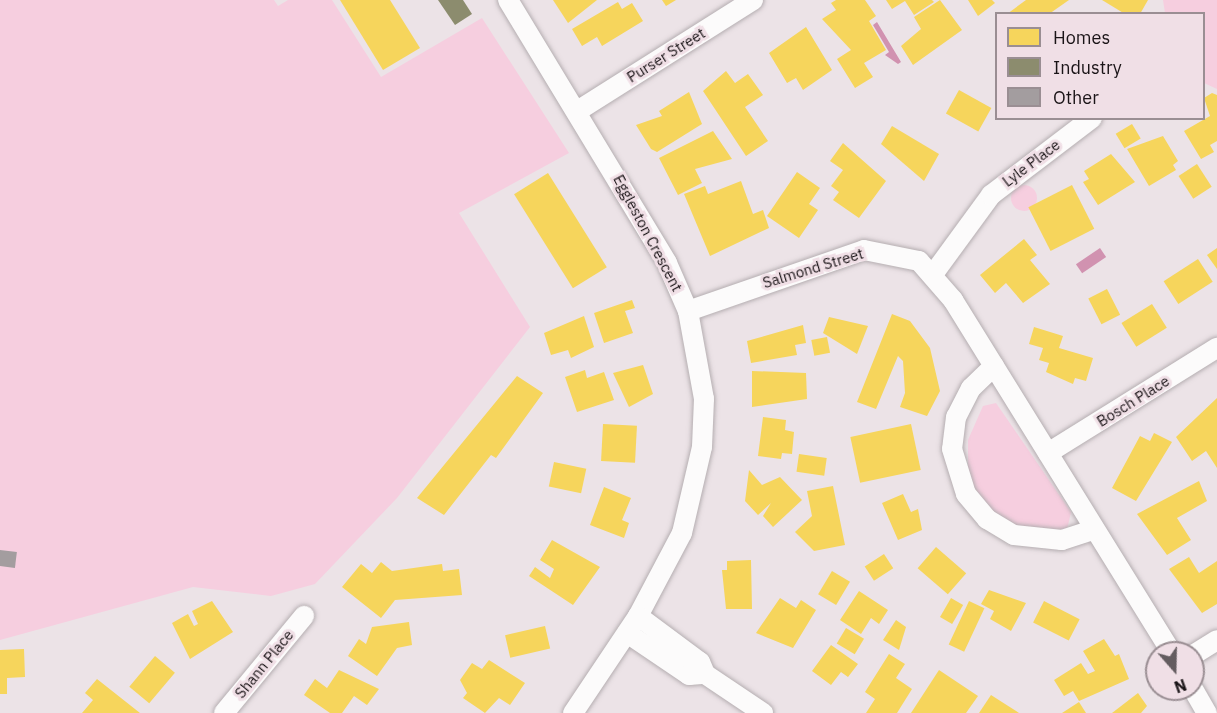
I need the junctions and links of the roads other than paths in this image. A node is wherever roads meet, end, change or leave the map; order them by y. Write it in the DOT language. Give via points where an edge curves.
graph roads {
  1 [pos="508,0"];
  2 [pos="753,0"];
  3 [pos="579,110"];
  4 [pos="1089,120"];
  5 [pos="934,273"];
  6 [pos="688,311"];
  7 [pos="1217,348"];
  8 [pos="994,366"];
  9 [pos="1048,453"];
  10 [pos="1093,530"];
  11 [pos="304,616"];
  12 [pos="638,616"];
  13 [pos="627,633"];
  14 [pos="1164,641"];
  15 [pos="705,674"];
  16 [pos="224,713"];
  17 [pos="573,713"];
  18 [pos="763,713"];
  1 -- 3 [label="street, Eggleston Crescent"];
  2 -- 3 [label="street, Purser Street"];
  3 -- 6 [label="street, Eggleston Crescent"];
  4 -- 5 [label="street, Lyle Place" via="991,195"];
  5 -- 6 [label="street, Salmond Street" via="920,261 864,250"];
  5 -- 8 [label="street, Salmond Street"];
  6 -- 12 [label="street, Eggleston Crescent" via="704,399 702,447 682,533"];
  7 -- 9 [label="street, Bosch Place"];
  8 -- 9 [label="street, Salmond Street"];
  8 -- 10 [label="street" via="971,388 955,425 954,465 966,494 987,519 1022,537 1062,540"];
  9 -- 10 [label="street, Salmond Street"];
  10 -- 14 [label="street, Salmond Street"];
  11 -- 16 [label="street, Shann Place"];
  12 -- 13 [label="street, Eggleston Crescent"];
  12 -- 15 [label="street" via="700,662"];
  13 -- 15 [label="street" via="689,675"];
  13 -- 17 [label="street, Eggleston Crescent"];
  15 -- 18 [label="street"];
}
